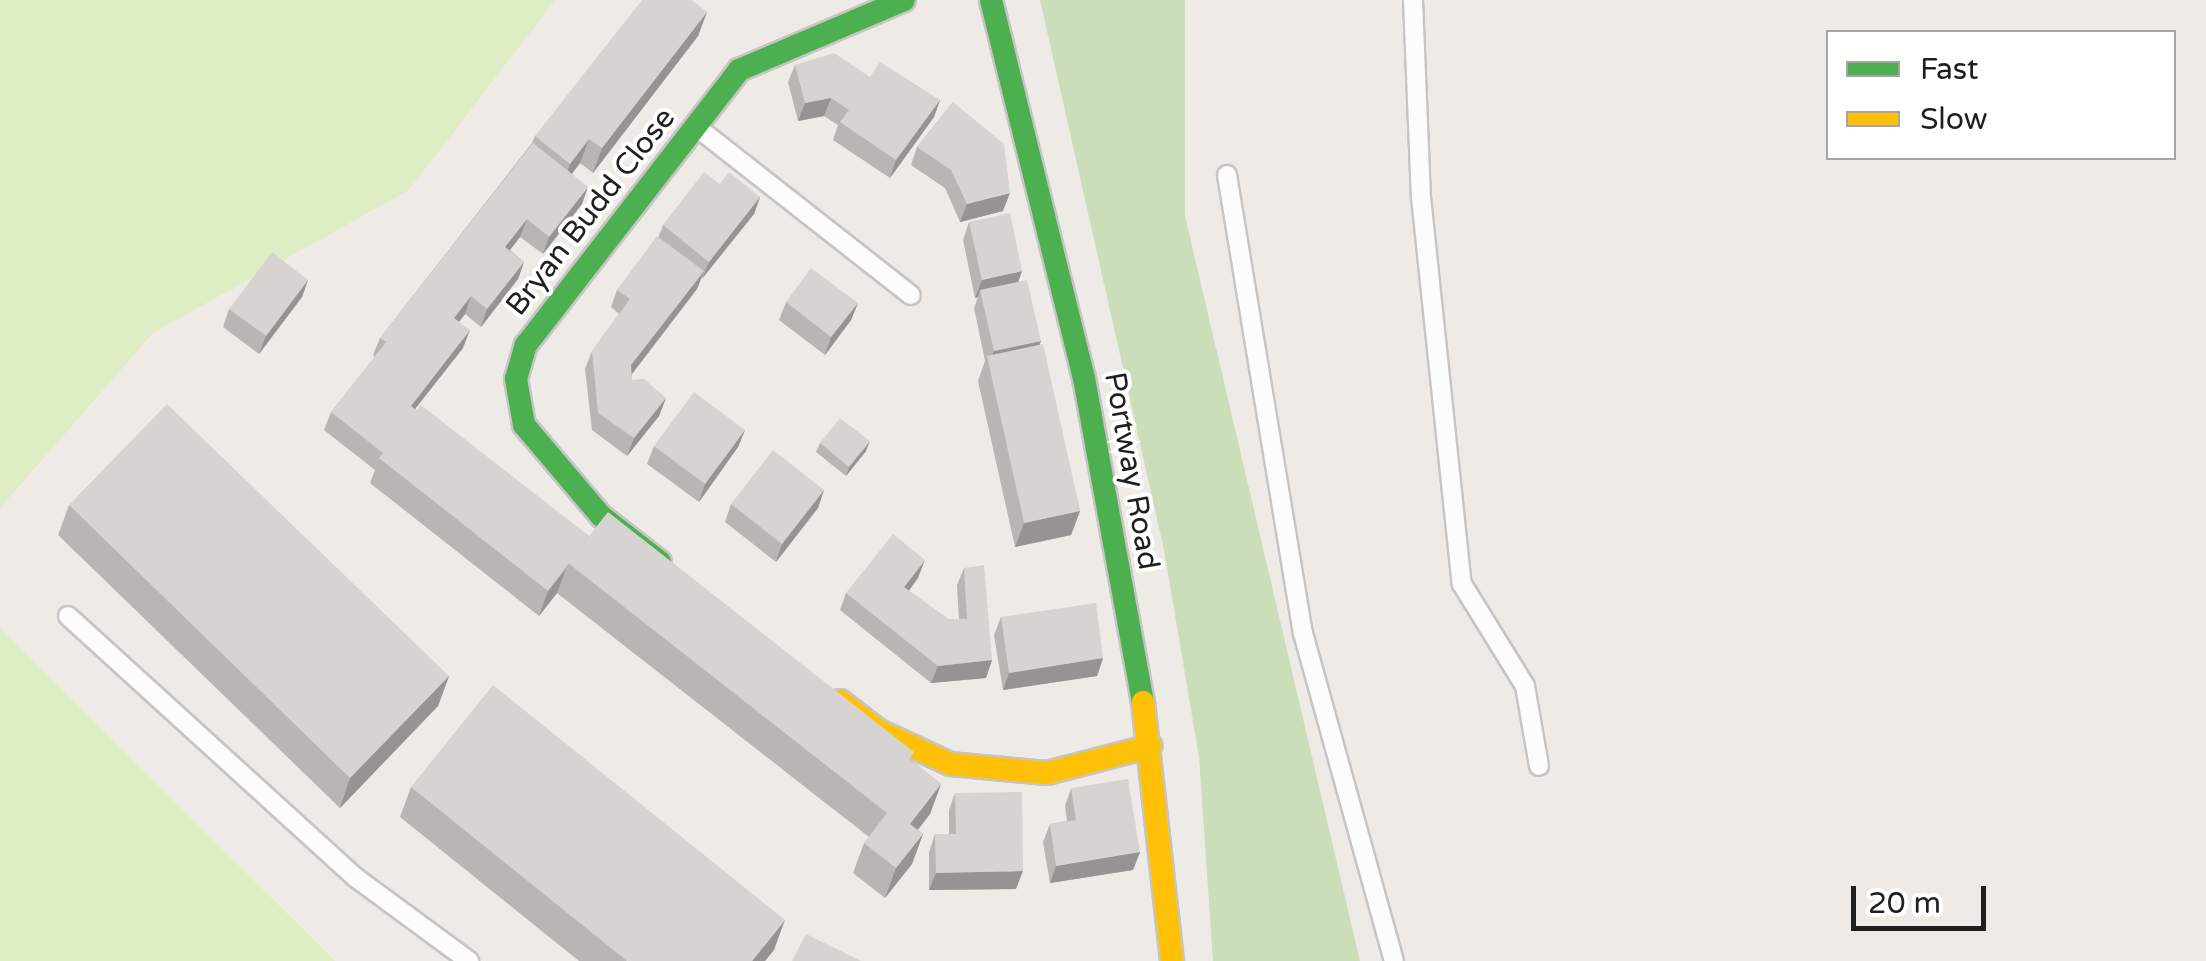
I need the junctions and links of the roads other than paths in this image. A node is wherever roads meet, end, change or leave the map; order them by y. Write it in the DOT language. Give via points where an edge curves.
graph roads {
  1 [pos="904,0"];
  2 [pos="991,0"];
  3 [pos="1413,0"];
  4 [pos="695,126"];
  5 [pos="1227,175"];
  6 [pos="910,295"];
  7 [pos="678,576"];
  8 [pos="68,616"];
  9 [pos="817,683"];
  10 [pos="1151,746"];
  11 [pos="1539,766"];
  12 [pos="469,961"];
  13 [pos="1172,961"];
  14 [pos="1394,961"];
  1 -- 4 [label="street, Bryan Budd Close" via="739,70"];
  2 -- 10 [label="street, Portway Road" via="1084,378"];
  3 -- 11 [label="lane" via="1421,196 1462,584 1525,686"];
  4 -- 6 [label="lane"];
  4 -- 7 [label="street, Bryan Budd Close" via="526,345 516,380 524,425 548,458 601,516"];
  5 -- 14 [label="lane" via="1303,634"];
  8 -- 12 [label="lane" via="355,877"];
  9 -- 10 [label="street" via="878,731 950,764 1047,772"];
  10 -- 13 [label="street, Portway Road"];
}
